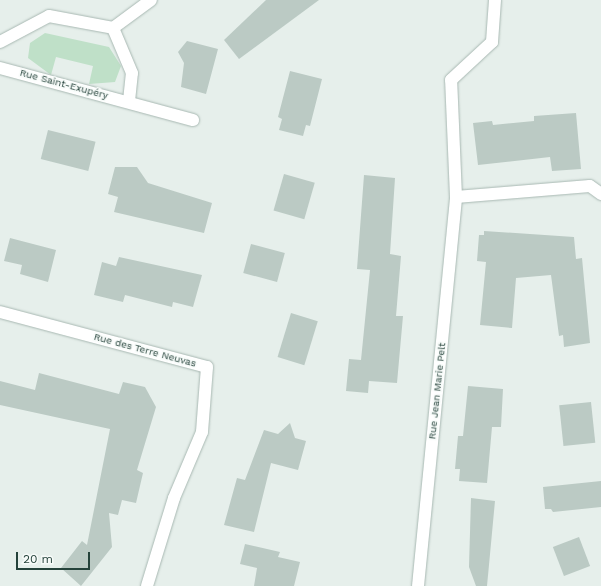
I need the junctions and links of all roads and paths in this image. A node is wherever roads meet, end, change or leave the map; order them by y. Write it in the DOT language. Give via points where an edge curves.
graph roads {
  1 [pos="151,0"];
  2 [pos="495,0"];
  3 [pos="113,28"];
  4 [pos="0,42"];
  5 [pos="0,68"];
  6 [pos="129,101"];
  7 [pos="194,120"];
  8 [pos="601,194"];
  9 [pos="456,197"];
  10 [pos="0,312"];
  11 [pos="145,584"];
  12 [pos="418,586"];
  1 -- 3 [label="street"];
  2 -- 9 [label="street, Rue Jean Marie Pelt" via="492,42 451,80"];
  3 -- 4 [label="street" via="49,16"];
  3 -- 6 [label="street" via="132,73"];
  5 -- 6 [label="street, Rue Saint-Exupéry"];
  6 -- 7 [label="street, Rue Saint-Exupéry"];
  8 -- 9 [label="street" via="590,186"];
  9 -- 12 [label="street, Rue Jean Marie Pelt"];
  10 -- 11 [label="street, Rue des Terre Neuvas" via="207,367 202,432 174,498"];
}
